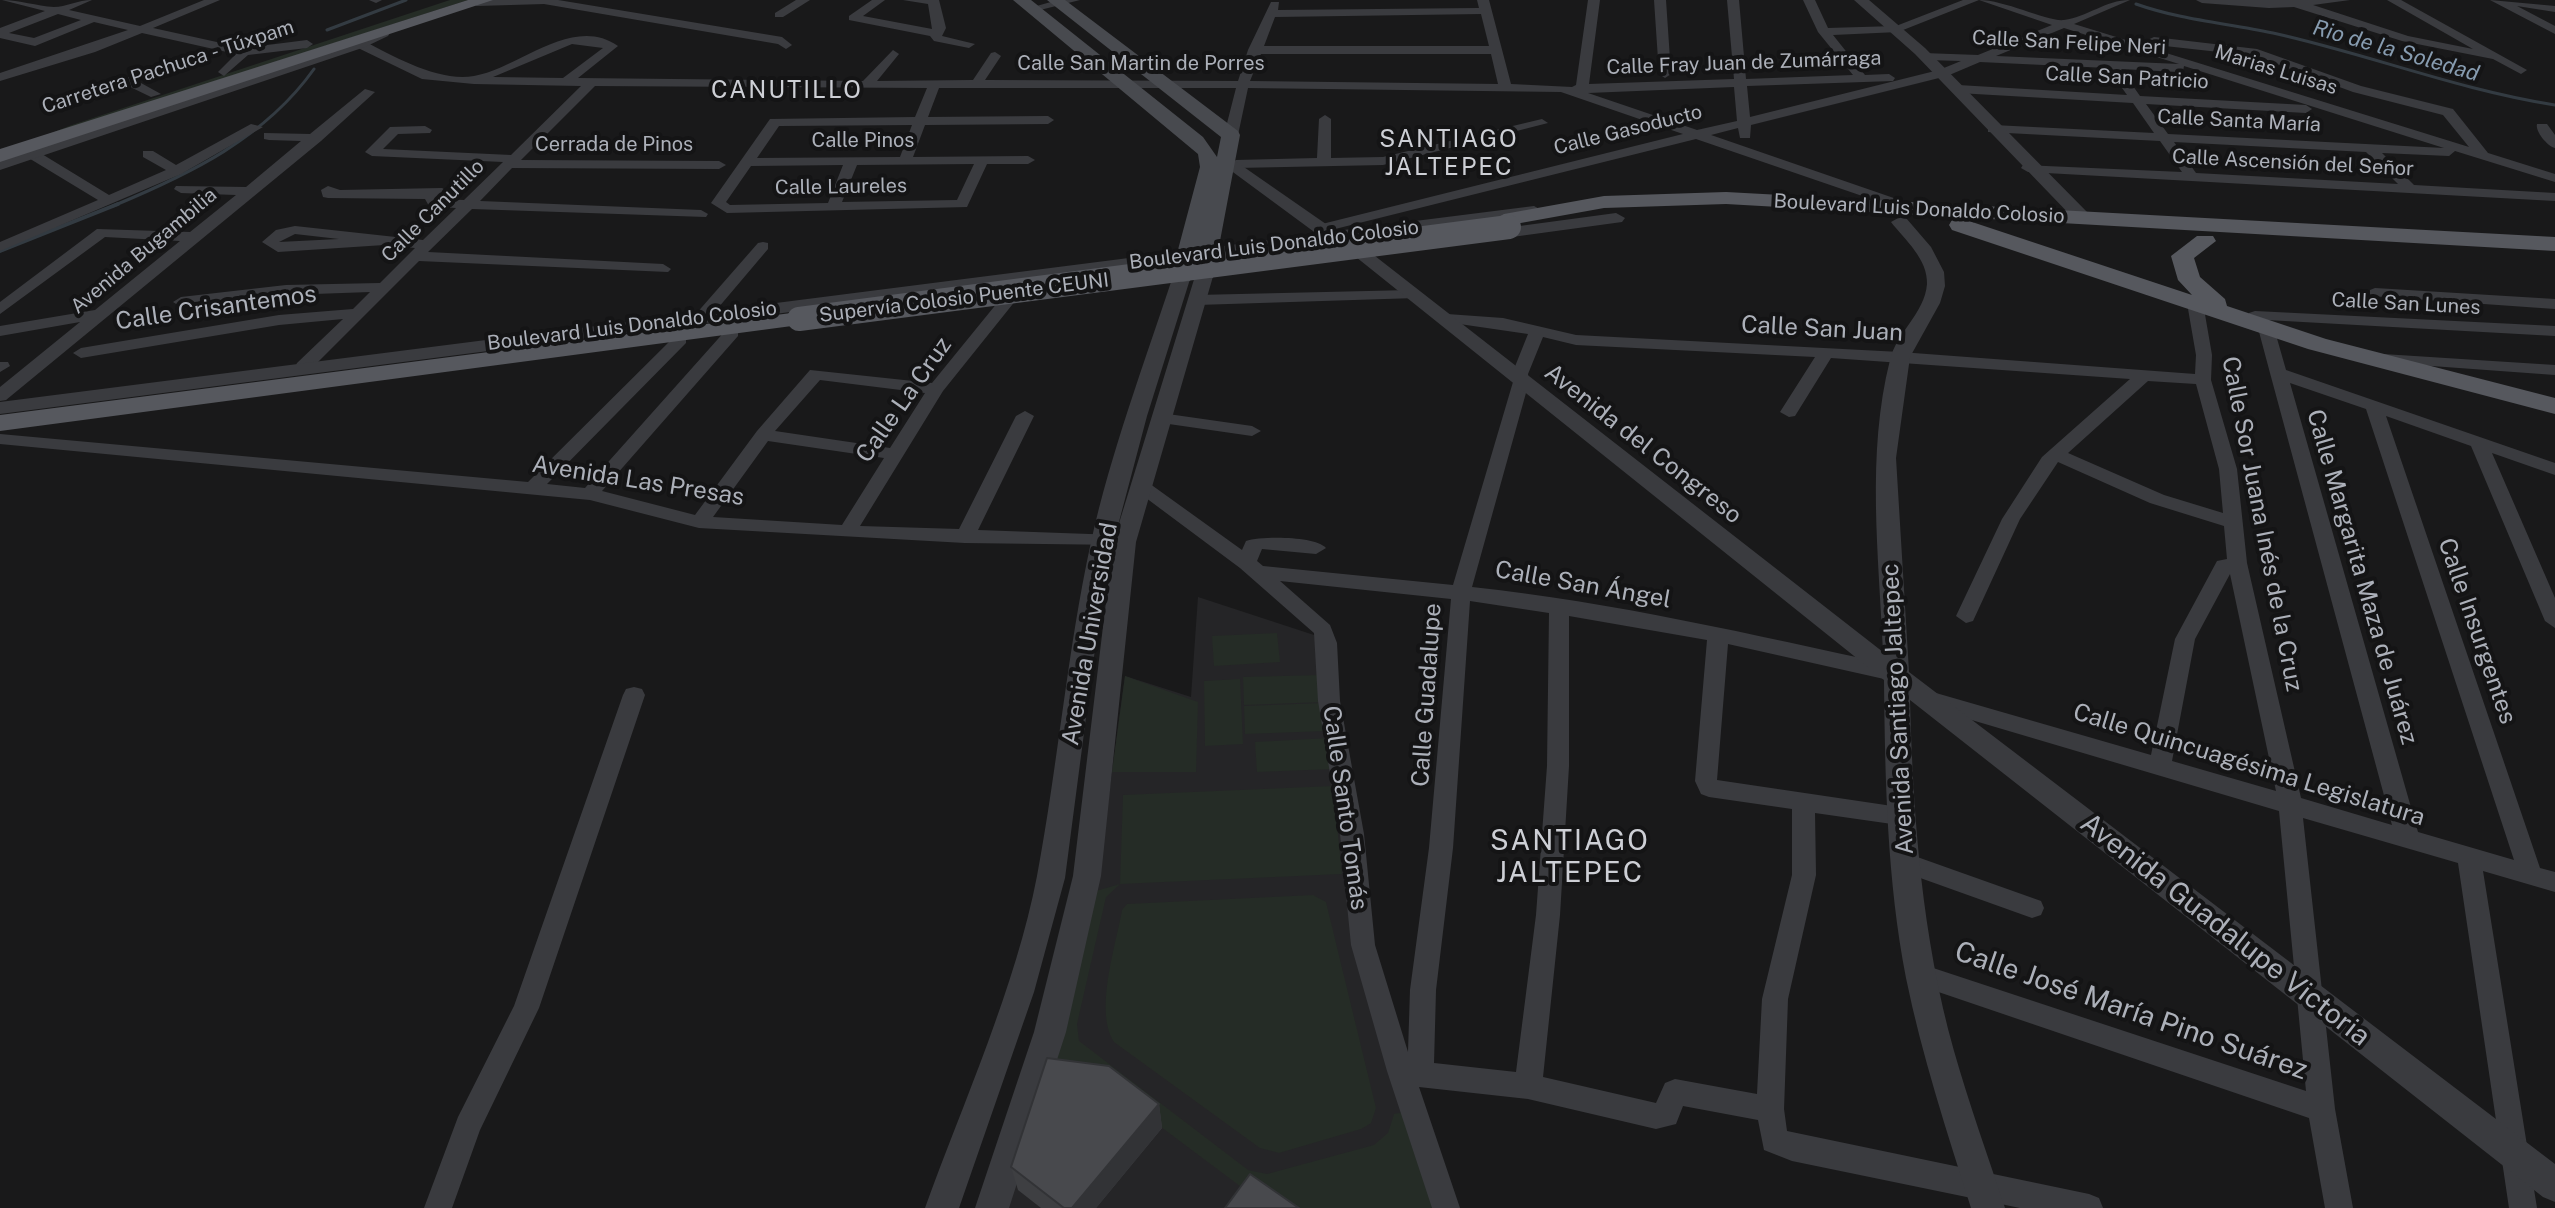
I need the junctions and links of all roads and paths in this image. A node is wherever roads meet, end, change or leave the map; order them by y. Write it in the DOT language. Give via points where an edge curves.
graph roads {
  1 [pos="86,0"];
  2 [pos="214,0"];
  3 [pos="442,0"];
  4 [pos="804,0"];
  5 [pos="879,0"];
  6 [pos="909,0"];
  7 [pos="933,0"];
  8 [pos="1276,0"];
  9 [pos="1594,0"];
  10 [pos="1660,0"];
  11 [pos="1733,0"];
  12 [pos="1809,0"];
  13 [pos="1861,0"];
  14 [pos="1973,0"];
  15 [pos="1988,0"];
  16 [pos="2098,0"];
  17 [pos="2124,0"];
  18 [pos="2202,0"];
  19 [pos="2344,0"];
  20 [pos="2393,0"];
  21 [pos="2497,0"];
  22 [pos="2528,0"];
  23 [pos="17,1"];
  24 [pos="481,1"];
  25 [pos="513,1"];
  26 [pos="542,1"];
  27 [pos="1063,1"];
  28 [pos="2297,4"];
  29 [pos="2551,4"];
  30 [pos="1026,5"];
  31 [pos="1485,6"];
  32 [pos="56,12"];
  33 [pos="1272,14"];
  34 [pos="779,15"];
  35 [pos="93,19"];
  36 [pos="2056,25"];
  37 [pos="2438,26"];
  38 [pos="140,29"];
  39 [pos="1898,29"];
  40 [pos="2374,30"];
  41 [pos="2555,31"];
  42 [pos="1824,32"];
  43 [pos="0,33"];
  44 [pos="383,33"];
  45 [pos="935,33"];
  46 [pos="307,44"];
  47 [pos="360,44"];
  48 [pos="969,44"];
  49 [pos="786,45"];
  50 [pos="2139,48"];
  51 [pos="1254,50"];
  52 [pos="1497,50"];
  53 [pos="244,52"];
  54 [pos="893,54"];
  55 [pos="995,56"];
  56 [pos="1927,56"];
  57 [pos="2492,56"];
  58 [pos="1980,58"];
  59 [pos="2112,65"];
  60 [pos="2208,70"];
  61 [pos="2521,70"];
  62 [pos="224,72"];
  63 [pos="1665,74"];
  64 [pos="1936,75"];
  65 [pos="0,77"];
  66 [pos="1862,79"];
  67 [pos="126,80"];
  68 [pos="474,80"];
  69 [pos="567,81"];
  70 [pos="591,83"];
  71 [pos="633,83"];
  72 [pos="868,83"];
  73 [pos="935,83"];
  74 [pos="977,83"];
  75 [pos="1122,83"];
  76 [pos="1167,83"];
  77 [pos="1243,84"];
  78 [pos="1738,84"];
  79 [pos="1505,85"];
  80 [pos="1958,89"];
  81 [pos="1582,91"];
  82 [pos="369,92"];
  83 [pos="2136,98"];
  84 [pos="152,100"];
  85 [pos="573,101"];
  86 [pos="2340,111"];
  87 [pos="88,117"];
  88 [pos="1325,119"];
  89 [pos="1048,120"];
  90 [pos="922,121"];
  91 [pos="1542,123"];
  92 [pos="1744,123"];
  93 [pos="256,127"];
  94 [pos="2542,127"];
  95 [pos="1993,129"];
  96 [pos="1696,134"];
  97 [pos="1231,135"];
  98 [pos="269,136"];
  99 [pos="2163,137"];
  100 [pos="316,138"];
  101 [pos="2555,144"];
  102 [pos="0,146"];
  103 [pos="2370,148"];
  104 [pos="1745,151"];
  105 [pos="0,154"];
  106 [pos="32,154"];
  107 [pos="148,154"];
  108 [pos="399,155"];
  109 [pos="2489,156"];
  110 [pos="1028,160"];
  111 [pos="905,161"];
  112 [pos="982,161"];
  113 [pos="512,162"];
  114 [pos="744,162"];
  115 [pos="851,162"];
  116 [pos="1232,162"];
  117 [pos="2555,162"];
  118 [pos="1324,163"];
  119 [pos="0,165"];
  120 [pos="719,165"];
  121 [pos="2028,168"];
  122 [pos="176,171"];
  123 [pos="2193,178"];
  124 [pos="2555,178"];
  125 [pos="181,189"];
  126 [pos="2410,189"];
  127 [pos="251,191"];
  128 [pos="371,193"];
  129 [pos="2555,197"];
  130 [pos="474,198"];
  131 [pos="108,200"];
  132 [pos="833,208"];
  133 [pos="1610,210"];
  134 [pos="701,214"];
  135 [pos="1904,215"];
  136 [pos="2083,218"];
  137 [pos="1960,225"];
  138 [pos="316,232"];
  139 [pos="1328,233"];
  140 [pos="195,237"];
  141 [pos="381,241"];
  142 [pos="2205,241"];
  143 [pos="2555,244"];
  144 [pos="299,246"];
  145 [pos="763,246"];
  146 [pos="0,247"];
  147 [pos="422,250"];
  148 [pos="1360,253"];
  149 [pos="1257,257"];
  150 [pos="2555,260"];
  151 [pos="1196,265"];
  152 [pos="663,269"];
  153 [pos="1140,272"];
  154 [pos="385,287"];
  155 [pos="2192,291"];
  156 [pos="2375,293"];
  157 [pos="1411,295"];
  158 [pos="1008,300"];
  159 [pos="1197,300"];
  160 [pos="181,302"];
  161 [pos="2555,304"];
  162 [pos="0,309"];
  163 [pos="358,313"];
  164 [pos="103,314"];
  165 [pos="1439,316"];
  166 [pos="701,318"];
  167 [pos="2251,320"];
  168 [pos="740,323"];
  169 [pos="1538,330"];
  170 [pos="0,331"];
  171 [pos="2555,331"];
  172 [pos="680,340"];
  173 [pos="81,353"];
  174 [pos="1826,353"];
  175 [pos="1900,357"];
  176 [pos="2363,358"];
  177 [pos="303,367"];
  178 [pos="2555,370"];
  179 [pos="2278,373"];
  180 [pos="2144,376"];
  181 [pos="2203,380"];
  182 [pos="1521,382"];
  183 [pos="936,389"];
  184 [pos="0,396"];
  185 [pos="2373,404"];
  186 [pos="2555,406"];
  187 [pos="0,408"];
  188 [pos="1789,412"];
  189 [pos="1025,416"];
  190 [pos="1161,418"];
  191 [pos="0,420"];
  192 [pos="0,430"];
  193 [pos="1252,431"];
  194 [pos="763,435"];
  195 [pos="0,439"];
  196 [pos="2478,442"];
  197 [pos="893,454"];
  198 [pos="2055,454"];
  199 [pos="2555,469"];
  200 [pos="1140,485"];
  201 [pos="532,489"];
  202 [pos="590,494"];
  203 [pos="699,522"];
  204 [pos="2235,523"];
  205 [pos="847,532"];
  206 [pos="965,537"];
  207 [pos="1114,541"];
  208 [pos="1316,548"];
  209 [pos="2237,563"];
  210 [pos="1252,568"];
  211 [pos="1461,592"];
  212 [pos="1559,606"];
  213 [pos="1966,616"];
  214 [pos="2555,621"];
  215 [pos="1718,635"];
  216 [pos="1897,674"];
  217 [pos="634,695"];
  218 [pos="1929,699"];
  219 [pos="2160,764"];
  220 [pos="1803,801"];
  221 [pos="2290,802"];
  222 [pos="1899,816"];
  223 [pos="2408,839"];
  224 [pos="2469,857"];
  225 [pos="1906,863"];
  226 [pos="2531,875"];
  227 [pos="2555,882"];
  228 [pos="2032,908"];
  229 [pos="1921,975"];
  230 [pos="2308,996"];
  231 [pos="1410,1073"];
  232 [pos="1528,1086"];
  233 [pos="1770,1109"];
  234 [pos="2321,1109"];
  235 [pos="2516,1154"];
  236 [pos="2555,1185"];
  237 [pos="1984,1198"];
  238 [pos="438,1208"];
  239 [pos="942,1208"];
  240 [pos="992,1208"];
  241 [pos="1446,1208"];
  242 [pos="2089,1208"];
  243 [pos="2339,1208"];
  244 [pos="2523,1208"];
  1 -- 32 [label="street"];
  2 -- 38 [label="street"];
  3 -- 46 [label="main road, Carretera Pachuca - Túxpam"];
  4 -- 34 [label="street"];
  5 -- 45 [label="street" via="853,18"];
  6 -- 7 [label="street"];
  7 -- 45 [label="street" via="940,28"];
  8 -- 33 [label="street"];
  9 -- 81 [label="street"];
  10 -- 63 [label="street"];
  11 -- 78 [label="street"];
  12 -- 42 [label="street"];
  13 -- 39 [label="street"];
  14 -- 39 [label="street"];
  15 -- 36 [label="street, Marias Luisas"];
  16 -- 36 [label="street"];
  17 -- 36 [label="street"];
  18 -- 28 [label="street"];
  19 -- 28 [label="street"];
  20 -- 37 [label="street"];
  21 -- 29 [label="street"];
  21 -- 41 [label="street"];
  22 -- 29 [label="street"];
  23 -- 32 [label="street"];
  24 -- 25 [label="street"];
  24 -- 44 [label="main road, Carretera Pachuca - Túxpam"];
  25 -- 26 [label="street"];
  26 -- 49 [label="street"];
  27 -- 30 [label="street"];
  27 -- 76 [label="main road"];
  28 -- 40 [label="street"];
  30 -- 75 [label="main road, Avenida Universidad"];
  31 -- 33 [label="street"];
  31 -- 52 [label="street"];
  32 -- 35 [label="street"];
  32 -- 43 [label="street"];
  33 -- 51 [label="street"];
  35 -- 38 [label="street"];
  35 -- 43 [label="street" via="35,42"];
  36 -- 50 [label="street, Marias Luisas"];
  36 -- 58 [label="street"];
  37 -- 40 [label="street"];
  37 -- 57 [label="street"];
  38 -- 53 [label="street"];
  38 -- 65 [label="street"];
  39 -- 42 [label="street"];
  39 -- 56 [label="street"];
  40 -- 57 [label="street"];
  42 -- 66 [label="street"];
  44 -- 47 [label="street, Carretera Pachuca - Túxpam"];
  44 -- 84 [label="main road, Carretera Pachuca - Túxpam"];
  45 -- 48 [label="street" via="938,39"];
  46 -- 53 [label="street"];
  46 -- 62 [label="main road, Carretera Pachuca - Túxpam"];
  47 -- 68 [label="street, Calle San Martin de Porres" via="422,75"];
  47 -- 106 [label="street, Carretera Pachuca - Túxpam"];
  50 -- 60 [label="street, Marias Luisas"];
  50 -- 109 [label="street" via="2154,41 2257,53 2357,89 2453,115"];
  51 -- 52 [label="street"];
  51 -- 77 [label="street"];
  52 -- 79 [label="street"];
  53 -- 62 [label="street"];
  54 -- 72 [label="street"];
  55 -- 74 [label="street"];
  56 -- 58 [label="street, Calle San Felipe Neri"];
  56 -- 64 [label="street"];
  57 -- 61 [label="street"];
  58 -- 59 [label="street, Calle San Felipe Neri"];
  58 -- 64 [label="street"];
  59 -- 60 [label="street, Calle San Felipe Neri"];
  59 -- 83 [label="street"];
  60 -- 86 [label="street, Marias Luisas"];
  62 -- 84 [label="main road, Carretera Pachuca - Túxpam"];
  64 -- 66 [label="street, Calle Fray Juan de Zumárraga"];
  64 -- 80 [label="street"];
  64 -- 92 [label="street, Calle Gasoducto"];
  66 -- 78 [label="street, Calle Fray Juan de Zumárraga"];
  67 -- 84 [label="street"];
  68 -- 69 [label="street, Calle San Martin de Porres"];
  68 -- 69 [label="street" via="570,41 612,46"];
  69 -- 70 [label="street, Calle San Martin de Porres"];
  70 -- 71 [label="street, Calle San Martin de Porres"];
  70 -- 85 [label="street, Calle Canutillo"];
  71 -- 72 [label="street, Calle San Martin de Porres"];
  71 -- 85 [label="street"];
  72 -- 73 [label="street, Calle San Martin de Porres"];
  73 -- 74 [label="street, Calle San Martin de Porres"];
  73 -- 90 [label="street"];
  74 -- 75 [label="street, Calle San Martin de Porres"];
  75 -- 76 [label="street, Calle San Martin de Porres"];
  75 -- 151 [label="main road, Avenida Universidad" via="1207,153 1210,167"];
  76 -- 77 [label="street, Calle San Martin de Porres"];
  76 -- 97 [label="main road"];
  77 -- 79 [label="street, Calle San Martin de Porres"];
  77 -- 97 [label="street"];
  78 -- 81 [label="street, Calle Fray Juan de Zumárraga"];
  78 -- 92 [label="street"];
  79 -- 81 [label="street, Calle San Martin de Porres"];
  80 -- 83 [label="street, Calle San Patricio"];
  80 -- 95 [label="street"];
  81 -- 96 [label="street, Calle San Martin de Porres"];
  82 -- 100 [label="street, Avenida Bugambilia"];
  83 -- 86 [label="street, Calle San Patricio"];
  83 -- 99 [label="street"];
  84 -- 87 [label="main road, Carretera Pachuca - Túxpam"];
  84 -- 105 [label="main road"];
  85 -- 113 [label="street, Calle Canutillo"];
  86 -- 109 [label="street, Marias Luisas"];
  87 -- 102 [label="main road, Carretera Pachuca - Túxpam"];
  87 -- 105 [label="main road"];
  88 -- 118 [label="street"];
  89 -- 90 [label="street"];
  90 -- 111 [label="street"];
  90 -- 114 [label="street" via="775,122"];
  91 -- 118 [label="street" via="1383,161"];
  92 -- 96 [label="street, Calle Gasoducto"];
  92 -- 104 [label="street"];
  93 -- 122 [label="street"];
  94 -- 101 [label="street"];
  95 -- 99 [label="street, Calle Santa María"];
  95 -- 121 [label="street"];
  96 -- 104 [label="street, Calle San Martin de Porres"];
  96 -- 139 [label="street, Calle Gasoducto"];
  97 -- 116 [label="main road, Avenida Universidad"];
  98 -- 100 [label="street"];
  99 -- 103 [label="street, Calle Santa María"];
  99 -- 123 [label="street"];
  100 -- 127 [label="street, Avenida Bugambilia"];
  103 -- 109 [label="street, Calle Santa María"];
  103 -- 126 [label="street"];
  104 -- 135 [label="street, Calle San Martin de Porres"];
  106 -- 119 [label="street, Carretera Pachuca - Túxpam"];
  106 -- 131 [label="street"];
  107 -- 122 [label="street"];
  108 -- 113 [label="street, Cerrada de Pinos"];
  109 -- 117 [label="street, Calle Santa María"];
  109 -- 124 [label="street, Marias Luisas"];
  110 -- 112 [label="street, Calle Pinos"];
  111 -- 112 [label="street, Calle Pinos"];
  111 -- 115 [label="street, Calle Pinos"];
  112 -- 132 [label="street, Calle Laureles" via="962,204"];
  113 -- 120 [label="street, Cerrada de Pinos"];
  113 -- 130 [label="street, Calle Canutillo"];
  114 -- 115 [label="street, Calle Pinos"];
  114 -- 132 [label="street, Calle Laureles" via="720,207"];
  115 -- 132 [label="street"];
  116 -- 118 [label="street"];
  116 -- 139 [label="street"];
  116 -- 151 [label="main road, Avenida Universidad"];
  121 -- 123 [label="street, Calle Ascensión del Señor"];
  121 -- 136 [label="street"];
  122 -- 131 [label="street"];
  123 -- 126 [label="street, Calle Ascensión del Señor"];
  125 -- 127 [label="street"];
  126 -- 129 [label="street, Calle Ascensión del Señor"];
  127 -- 140 [label="street, Avenida Bugambilia"];
  128 -- 130 [label="street" via="430,196 434,203"];
  130 -- 134 [label="street"];
  130 -- 147 [label="street, Calle Canutillo"];
  131 -- 146 [label="street"];
  133 -- 135 [label="main road, Boulevard Luis Donaldo Colosio" via="1726,198"];
  133 -- 139 [label="street, Boulevard Luis Donaldo Colosio"];
  133 -- 148 [label="street, Boulevard Luis Donaldo Colosio"];
  133 -- 168 [label="main road, Supervía Colosio Puente CEUNI, bridge"];
  135 -- 136 [label="main road, Boulevard Luis Donaldo Colosio"];
  135 -- 137 [label="main road, Boulevard Luis Donaldo Colosio"];
  135 -- 175 [label="street, Avenida Santiago Jaltepec" via="1935,272 1936,286"];
  136 -- 143 [label="main road, Boulevard Luis Donaldo Colosio"];
  137 -- 142 [label="main road, Boulevard Luis Donaldo Colosio"];
  137 -- 155 [label="main road, Boulevard Luis Donaldo Colosio"];
  138 -- 141 [label="street"];
  138 -- 144 [label="street"];
  138 -- 144 [label="street" via="288,231 269,242 278,248"];
  139 -- 149 [label="street, Boulevard Luis Donaldo Colosio"];
  140 -- 162 [label="street" via="102,232"];
  140 -- 164 [label="street, Avenida Bugambilia"];
  141 -- 144 [label="street"];
  141 -- 147 [label="street"];
  142 -- 150 [label="main road, Boulevard Luis Donaldo Colosio"];
  142 -- 155 [label="main road" via="2182,256"];
  145 -- 166 [label="street"];
  147 -- 152 [label="street"];
  147 -- 154 [label="street, Calle Canutillo"];
  148 -- 149 [label="street, Boulevard Luis Donaldo Colosio"];
  148 -- 157 [label="street, Avenida del Congreso"];
  149 -- 151 [label="street, Boulevard Luis Donaldo Colosio"];
  151 -- 153 [label="street, Boulevard Luis Donaldo Colosio"];
  151 -- 159 [label="street, Avenida Universidad"];
  151 -- 207 [label="street, Avenida Universidad" via="1137,416"];
  153 -- 158 [label="street, Boulevard Luis Donaldo Colosio"];
  153 -- 168 [label="street, Boulevard Luis Donaldo Colosio"];
  154 -- 160 [label="street" via="286,290"];
  154 -- 163 [label="street, Calle Canutillo"];
  155 -- 167 [label="main road"];
  155 -- 181 [label="street, Calle Sor Juana Inés de la Cruz" via="2204,355"];
  156 -- 161 [label="street"];
  157 -- 159 [label="street"];
  157 -- 165 [label="street, Avenida del Congreso"];
  158 -- 168 [label="street, Boulevard Luis Donaldo Colosio"];
  158 -- 183 [label="street, Calle La Cruz"];
  159 -- 190 [label="street, Avenida Universidad"];
  163 -- 173 [label="street, Calle Crisantemos" via="279,320"];
  163 -- 177 [label="street, Calle Canutillo"];
  164 -- 170 [label="street"];
  164 -- 184 [label="street, Avenida Bugambilia"];
  165 -- 169 [label="street, Calle San Juan"];
  165 -- 182 [label="street, Avenida del Congreso"];
  166 -- 168 [label="street, Boulevard Luis Donaldo Colosio"];
  166 -- 177 [label="street, Boulevard Luis Donaldo Colosio"];
  167 -- 171 [label="street, Calle San Lunes"];
  167 -- 176 [label="main road"];
  167 -- 179 [label="street, Calle Margarita Maza de Juárez"];
  168 -- 172 [label="street, Boulevard Luis Donaldo Colosio"];
  168 -- 191 [label="main road, Supervía Colosio Puente CEUNI"];
  168 -- 202 [label="street"];
  169 -- 174 [label="street, Calle San Juan" via="1576,340"];
  169 -- 182 [label="street, Calle Guadalupe"];
  172 -- 192 [label="street, Boulevard Luis Donaldo Colosio"];
  172 -- 201 [label="street"];
  174 -- 175 [label="street, Calle San Juan"];
  174 -- 188 [label="street"];
  175 -- 180 [label="street, Calle San Juan"];
  175 -- 216 [label="street, Avenida Santiago Jaltepec" via="1885,458"];
  176 -- 178 [label="street"];
  176 -- 186 [label="main road"];
  177 -- 187 [label="street, Boulevard Luis Donaldo Colosio"];
  179 -- 185 [label="street"];
  179 -- 223 [label="street, Calle Margarita Maza de Juárez"];
  180 -- 181 [label="street, Calle San Juan"];
  180 -- 198 [label="street"];
  181 -- 204 [label="street, Calle Sor Juana Inés de la Cruz" via="2228,469"];
  182 -- 211 [label="street, Calle Guadalupe"];
  182 -- 216 [label="street, Avenida del Congreso"];
  183 -- 194 [label="street" via="816,374"];
  183 -- 197 [label="street, Calle La Cruz"];
  185 -- 196 [label="street"];
  185 -- 226 [label="street, Calle Insurgentes"];
  189 -- 206 [label="street"];
  190 -- 193 [label="street"];
  190 -- 200 [label="street, Avenida Universidad"];
  194 -- 197 [label="street"];
  194 -- 203 [label="street"];
  195 -- 201 [label="street, Avenida Las Presas"];
  196 -- 199 [label="street"];
  196 -- 214 [label="street"];
  197 -- 205 [label="street, Calle La Cruz"];
  198 -- 204 [label="street" via="2155,506"];
  198 -- 213 [label="street" via="2011,519"];
  200 -- 207 [label="street, Avenida Universidad"];
  200 -- 210 [label="street, Calle Santo Tomás"];
  201 -- 202 [label="street, Avenida Las Presas"];
  202 -- 203 [label="street, Avenida Las Presas"];
  203 -- 205 [label="street, Avenida Las Presas"];
  204 -- 209 [label="street, Calle Sor Juana Inés de la Cruz"];
  205 -- 206 [label="street, Avenida Las Presas"];
  206 -- 207 [label="street, Avenida Las Presas"];
  207 -- 239 [label="street, Avenida Universidad" via="1083,649 1051,878 1019,992"];
  207 -- 240 [label="street, Avenida Universidad" via="1087,876 1050,1032"];
  208 -- 210 [label="street" via="1261,543 1253,546"];
  209 -- 219 [label="street" via="2224,566 2185,639"];
  209 -- 221 [label="street, Calle Sor Juana Inés de la Cruz"];
  210 -- 211 [label="street, Calle San Ángel"];
  210 -- 231 [label="street, Calle Santo Tomás" via="1317,622 1327,643 1329,701 1352,834 1363,945"];
  211 -- 212 [label="street, Calle San Ángel"];
  211 -- 231 [label="street, Calle Guadalupe" via="1444,818"];
  212 -- 215 [label="street, Calle San Ángel"];
  212 -- 232 [label="street" via="1558,766"];
  215 -- 216 [label="street, Calle San Ángel"];
  215 -- 220 [label="street" via="1709,788"];
  216 -- 218 [label="street, Avenida Guadalupe Victoria"];
  216 -- 222 [label="street, Avenida Santiago Jaltepec"];
  217 -- 238 [label="street" via="526,1008 468,1126"];
  218 -- 219 [label="street, Calle Quincuagésima Legislatura"];
  218 -- 230 [label="street, Avenida Guadalupe Victoria"];
  219 -- 221 [label="street, Calle Quincuagésima Legislatura"];
  220 -- 222 [label="street"];
  220 -- 233 [label="street" via="1804,875 1775,999"];
  221 -- 223 [label="street, Calle Quincuagésima Legislatura"];
  221 -- 230 [label="street, Calle Sor Juana Inés de la Cruz"];
  222 -- 225 [label="street, Avenida Santiago Jaltepec"];
  223 -- 224 [label="street, Calle Quincuagésima Legislatura"];
  224 -- 226 [label="street, Calle Quincuagésima Legislatura"];
  224 -- 235 [label="street"];
  225 -- 228 [label="street"];
  225 -- 229 [label="street, Avenida Santiago Jaltepec"];
  226 -- 227 [label="street, Calle Quincuagésima Legislatura"];
  229 -- 234 [label="street, Calle José María Pino Suárez"];
  229 -- 237 [label="street, Avenida Santiago Jaltepec" via="1938,1050"];
  230 -- 234 [label="street, Calle Sor Juana Inés de la Cruz"];
  230 -- 235 [label="street, Avenida Guadalupe Victoria"];
  231 -- 232 [label="street"];
  231 -- 241 [label="street, Calle Santo Tomás"];
  232 -- 233 [label="street" via="1656,1116 1666,1115 1675,1092"];
  233 -- 237 [label="street" via="1774,1140"];
  234 -- 243 [label="street, Calle Sor Juana Inés de la Cruz"];
  235 -- 236 [label="street, Avenida Guadalupe Victoria"];
  235 -- 244 [label="street"];
  237 -- 242 [label="street"];
}
